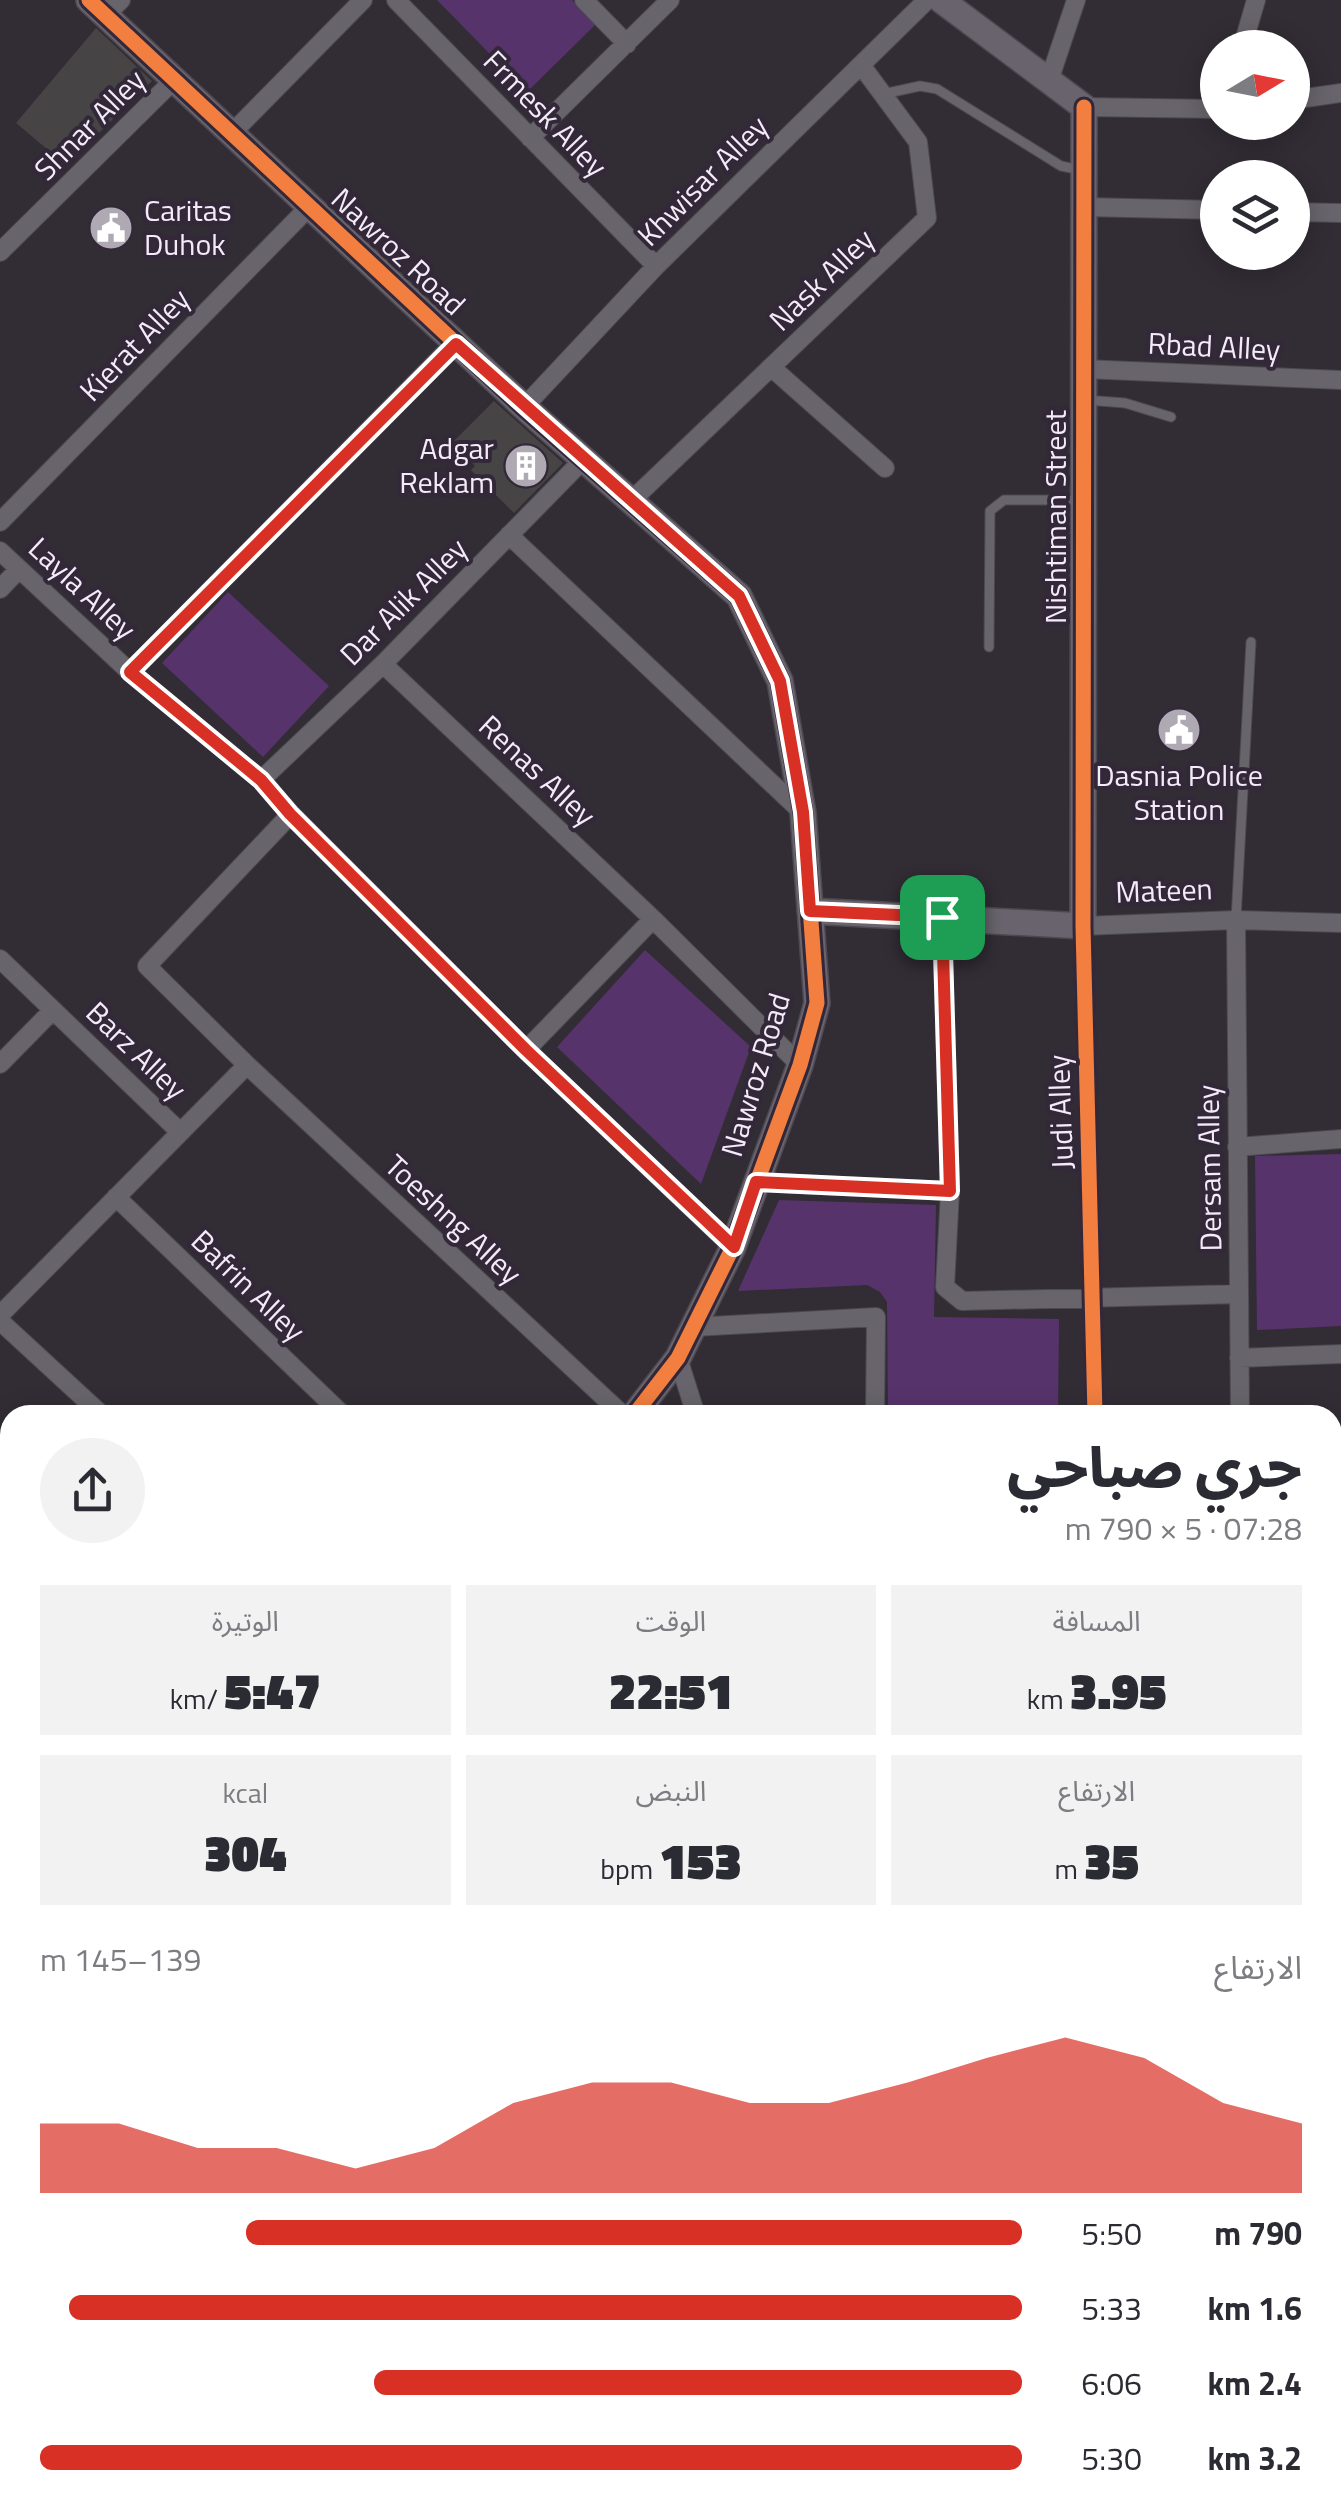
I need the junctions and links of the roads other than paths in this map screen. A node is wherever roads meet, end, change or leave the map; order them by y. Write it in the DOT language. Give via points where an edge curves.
graph roads {
  1 [pos="363,0"];
  2 [pos="396,0"];
  3 [pos="584,0"];
  4 [pos="670,0"];
  5 [pos="927,0"];
  6 [pos="941,0"];
  7 [pos="1076,0"];
  8 [pos="1256,0"];
  9 [pos="105,5"];
  10 [pos="1247,30"];
  11 [pos="626,44"];
  12 [pos="860,65"];
  13 [pos="175,80"];
  14 [pos="1049,81"];
  15 [pos="882,94"];
  16 [pos="1341,94"];
  17 [pos="1310,98"];
  18 [pos="1084,107"];
  19 [pos="1200,109"];
  20 [pos="232,132"];
  21 [pos="530,138"];
  22 [pos="1084,170"];
  23 [pos="310,206"];
  24 [pos="1084,208"];
  25 [pos="1200,210"];
  26 [pos="1310,212"];
  27 [pos="1341,213"];
  28 [pos="3,242"];
  29 [pos="656,266"];
  30 [pos="456,344"];
  31 [pos="771,367"];
  32 [pos="1084,369"];
  33 [pos="1341,380"];
  34 [pos="1084,400"];
  35 [pos="524,407"];
  36 [pos="1171,417"];
  37 [pos="584,459"];
  38 [pos="885,468"];
  39 [pos="631,500"];
  40 [pos="1084,500"];
  41 [pos="0,522"];
  42 [pos="509,535"];
  43 [pos="0,550"];
  44 [pos="18,569"];
  45 [pos="0,588"];
  46 [pos="1252,642"];
  47 [pos="989,647"];
  48 [pos="383,664"];
  49 [pos="130,672"];
  50 [pos="261,780"];
  51 [pos="803,812"];
  52 [pos="290,814"];
  53 [pos="810,911"];
  54 [pos="942,917"];
  55 [pos="653,919"];
  56 [pos="1236,920"];
  57 [pos="1341,923"];
  58 [pos="1083,926"];
  59 [pos="0,959"];
  60 [pos="53,1010"];
  61 [pos="526,1050"];
  62 [pos="0,1064"];
  63 [pos="247,1065"];
  64 [pos="800,1065"];
  65 [pos="180,1132"];
  66 [pos="1341,1139"];
  67 [pos="1237,1146"];
  68 [pos="756,1182"];
  69 [pos="950,1191"];
  70 [pos="116,1197"];
  71 [pos="734,1247"];
  72 [pos="1239,1294"];
  73 [pos="1093,1296"];
  74 [pos="0,1318"];
  75 [pos="693,1327"];
  76 [pos="1341,1354"];
  77 [pos="678,1358"];
  78 [pos="1239,1358"];
  79 [pos="91,1405"];
  80 [pos="333,1405"];
  81 [pos="612,1405"];
  82 [pos="642,1405"];
  83 [pos="693,1405"];
  84 [pos="875,1405"];
  85 [pos="1095,1405"];
  86 [pos="1240,1405"];
  1 -- 20 [label="street"];
  2 -- 21 [label="street, Frmesk Alley"];
  3 -- 11 [label="street"];
  4 -- 11 [label="street"];
  5 -- 12 [label="street, Khwisar Alley"];
  6 -- 14 [label="street"];
  7 -- 14 [label="street"];
  8 -- 10 [label="street"];
  9 -- 13 [label="street, Nawroz Road"];
  11 -- 21 [label="street"];
  12 -- 15 [label="street, Nask Alley"];
  12 -- 29 [label="street, Khwisar Alley"];
  13 -- 20 [label="street, Nawroz Road"];
  13 -- 28 [label="street, Shnar Alley"];
  14 -- 18 [label="street"];
  15 -- 22 [label="lane" via="937,89 1061,166"];
  15 -- 31 [label="street, Nask Alley" via="918,142 928,218"];
  16 -- 17 [label="street"];
  18 -- 19 [label="street"];
  18 -- 22 [label="street, Nishtiman Street"];
  20 -- 23 [label="street, Nawroz Road"];
  21 -- 29 [label="street, Frmesk Alley"];
  22 -- 24 [label="street, Nishtiman Street"];
  23 -- 30 [label="street, Nawroz Road"];
  23 -- 41 [label="street, Kierat Alley"];
  24 -- 25 [label="street"];
  24 -- 32 [label="street, Nishtiman Street"];
  26 -- 27 [label="street"];
  29 -- 35 [label="street, Khwisar Alley"];
  30 -- 35 [label="street, Nawroz Road"];
  30 -- 49 [label="street"];
  31 -- 38 [label="street"];
  31 -- 39 [label="street, Nask Alley"];
  32 -- 33 [label="street, Rbad Alley"];
  32 -- 34 [label="street, Nishtiman Street"];
  34 -- 36 [label="lane"];
  34 -- 40 [label="street, Nishtiman Street"];
  35 -- 37 [label="street, Nawroz Road"];
  37 -- 39 [label="street, Nawroz Road"];
  37 -- 42 [label="street, Dar Alik Alley"];
  39 -- 51 [label="street, Nawroz Road" via="739,596 780,681"];
  40 -- 47 [label="lane" via="1004,500 990,511"];
  40 -- 58 [label="street, Nishtiman Street"];
  42 -- 48 [label="street, Dar Alik Alley"];
  42 -- 51 [label="street"];
  43 -- 44 [label="street, Layla Alley"];
  44 -- 45 [label="street"];
  44 -- 49 [label="street, Layla Alley"];
  46 -- 56 [label="lane"];
  48 -- 50 [label="street, Dar Alik Alley"];
  48 -- 55 [label="street, Renas Alley"];
  49 -- 50 [label="street, Layla Alley"];
  50 -- 52 [label="street, Layla Alley"];
  51 -- 53 [label="street, Nawroz Road"];
  52 -- 61 [label="street, Layla Alley"];
  52 -- 63 [label="street, Toeshng Alley" via="147,966"];
  53 -- 54 [label="street, Mateen"];
  53 -- 64 [label="street, Nawroz Road" via="818,1003"];
  54 -- 58 [label="street, Mateen"];
  54 -- 69 [label="street"];
  55 -- 61 [label="street"];
  55 -- 64 [label="street, Renas Alley"];
  56 -- 57 [label="street, Mateen"];
  56 -- 58 [label="street, Mateen"];
  56 -- 67 [label="street, Dersam Alley"];
  58 -- 73 [label="street, Judi Alley"];
  59 -- 60 [label="street, Barz Alley"];
  60 -- 62 [label="street, Barz Alley"];
  60 -- 65 [label="street, Barz Alley"];
  61 -- 71 [label="street, Layla Alley"];
  63 -- 65 [label="street"];
  63 -- 81 [label="street, Toeshng Alley"];
  64 -- 68 [label="street, Nawroz Road"];
  65 -- 70 [label="street"];
  66 -- 67 [label="street"];
  67 -- 72 [label="street, Dersam Alley"];
  68 -- 69 [label="street"];
  68 -- 71 [label="street, Nawroz Road"];
  69 -- 73 [label="street" via="945,1287 962,1301"];
  70 -- 74 [label="street"];
  70 -- 80 [label="street, Bafrin Alley"];
  71 -- 75 [label="street, Nawroz Road"];
  72 -- 73 [label="street"];
  72 -- 78 [label="street, Dersam Alley"];
  73 -- 85 [label="street, Judi Alley"];
  74 -- 79 [label="street"];
  75 -- 77 [label="street, Nawroz Road"];
  75 -- 84 [label="street" via="876,1317"];
  76 -- 78 [label="street"];
  77 -- 82 [label="street, Nawroz Road"];
  77 -- 83 [label="street"];
  78 -- 86 [label="street, Dersam Alley"];
}
